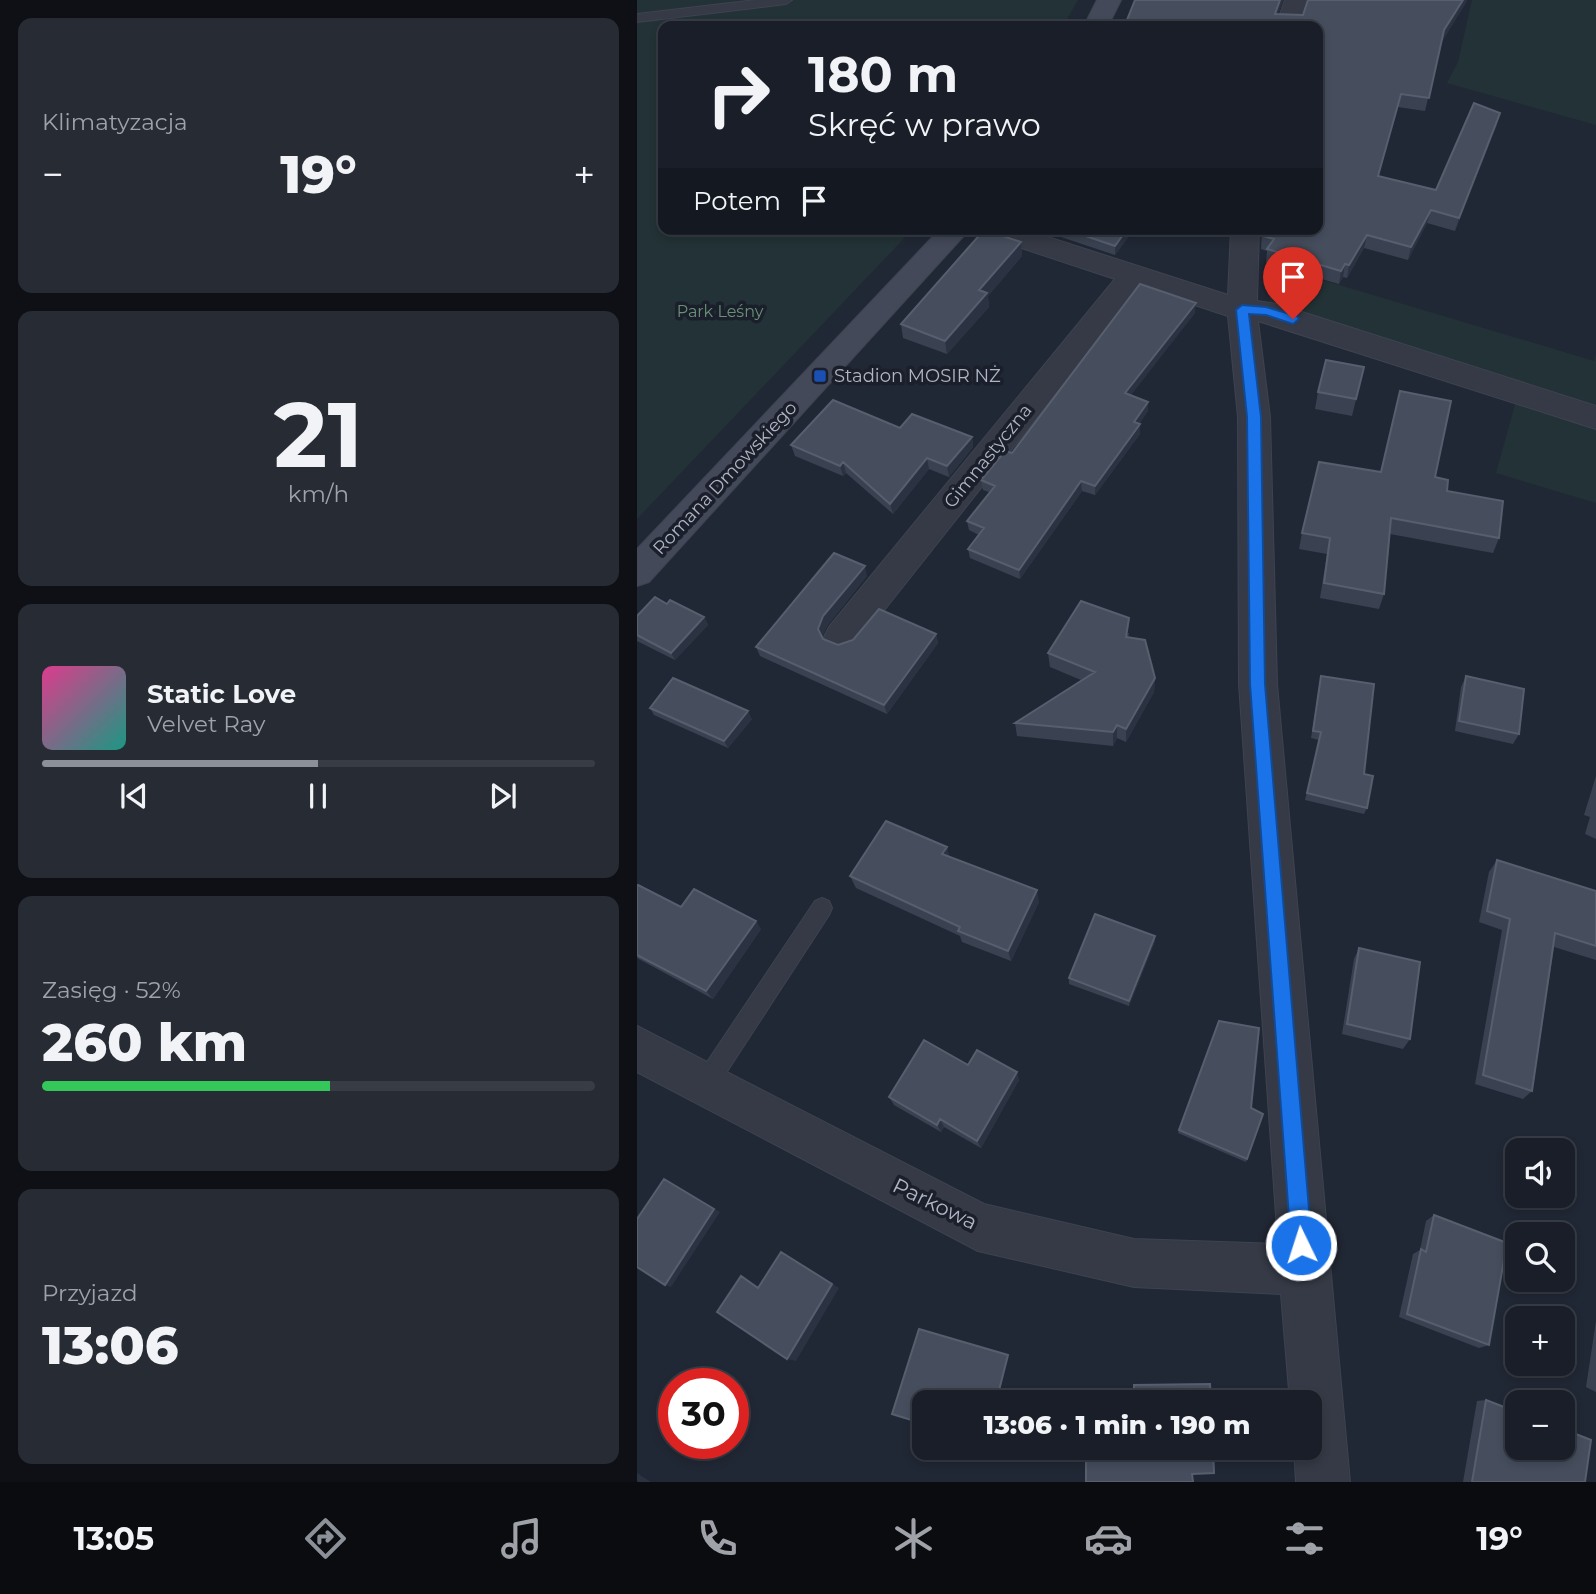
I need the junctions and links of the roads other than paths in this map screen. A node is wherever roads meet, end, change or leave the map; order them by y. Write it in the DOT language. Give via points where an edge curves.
graph roads {
  1 [pos="786,0"];
  2 [pos="1109,0"];
  3 [pos="1297,0"];
  4 [pos="637,18"];
  5 [pos="1098,21"];
  6 [pos="1289,21"];
  7 [pos="950,235"];
  8 [pos="1011,235"];
  9 [pos="1245,235"];
  10 [pos="1134,275"];
  11 [pos="1242,310"];
  12 [pos="1596,418"];
  13 [pos="637,572"];
  14 [pos="842,637"];
  15 [pos="822,908"];
  16 [pos="637,1048"];
  17 [pos="705,1085"];
  18 [pos="1304,1270"];
  19 [pos="1323,1482"];
  1 -- 4 [label="lane"];
  2 -- 5 [label="street"];
  3 -- 6 [label="street"];
  7 -- 13 [label="street, Romana Dmowskiego"];
  8 -- 10 [label="street"];
  9 -- 11 [label="street"];
  10 -- 11 [label="street"];
  10 -- 14 [label="street, Gimnastyczna"];
  11 -- 12 [label="street" via="1266,311"];
  11 -- 18 [label="street" via="1254,417 1258,684"];
  15 -- 17 [label="lane"];
  16 -- 17 [label="street, Parkowa"];
  17 -- 18 [label="street, Parkowa" via="978,1227 1134,1263"];
  18 -- 19 [label="street"];
}
